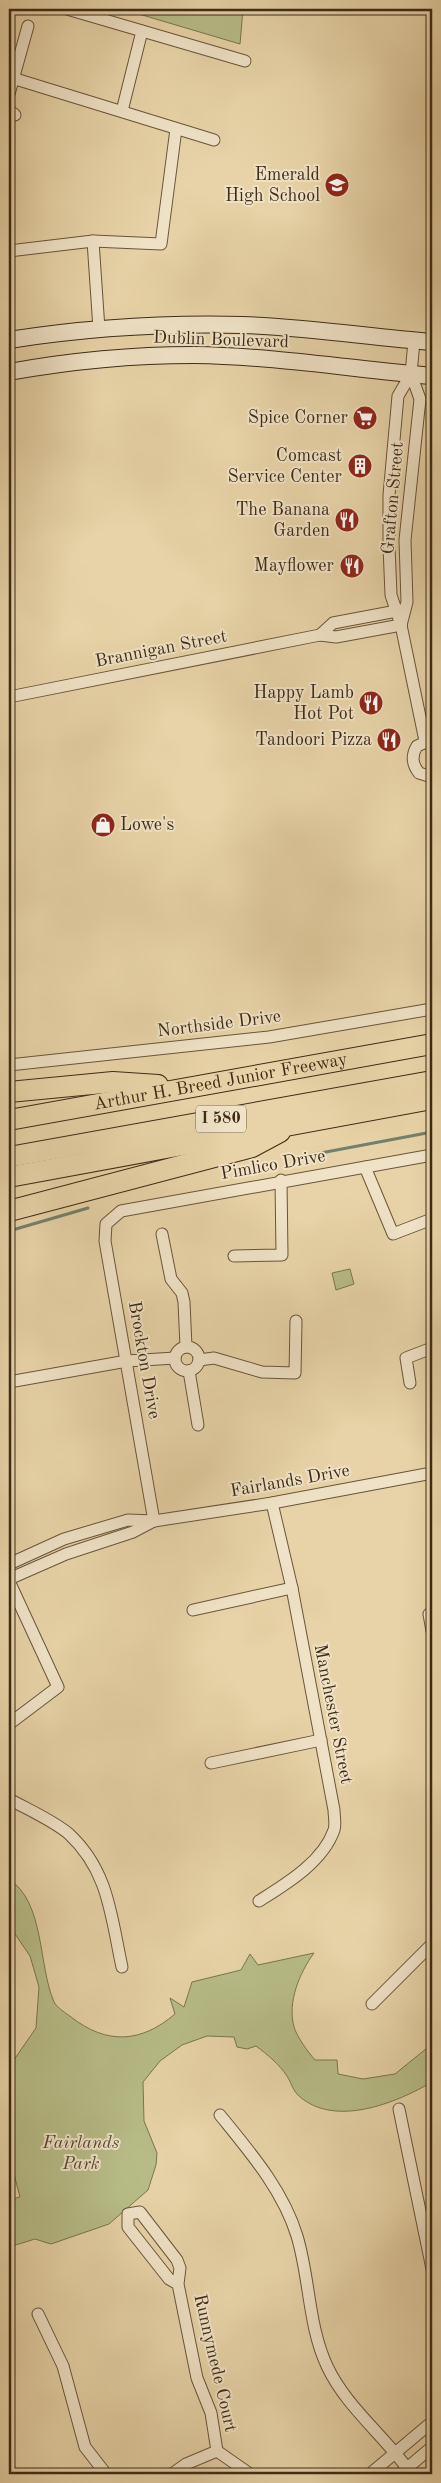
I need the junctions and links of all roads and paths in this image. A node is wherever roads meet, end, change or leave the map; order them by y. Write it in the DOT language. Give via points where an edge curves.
graph roads {
  1 [pos="67,9"];
  2 [pos="88,12"];
  3 [pos="28,26"];
  4 [pos="142,31"];
  5 [pos="245,60"];
  6 [pos="11,78"];
  7 [pos="9,94"];
  8 [pos="122,111"];
  9 [pos="176,129"];
  10 [pos="214,140"];
  11 [pos="93,241"];
  12 [pos="9,251"];
  13 [pos="99,329"];
  14 [pos="9,340"];
  15 [pos="414,341"];
  16 [pos="432,342"];
  17 [pos="9,372"];
  18 [pos="411,374"];
  19 [pos="432,376"];
  20 [pos="401,610"];
  21 [pos="401,625"];
  22 [pos="320,635"];
  23 [pos="9,697"];
  24 [pos="429,741"];
  25 [pos="432,777"];
  26 [pos="432,1009"];
  27 [pos="432,1044"];
  28 [pos="9,1065"];
  29 [pos="432,1081"];
  30 [pos="187,1086"];
  31 [pos="9,1092"];
  32 [pos="432,1098"];
  33 [pos="9,1120"];
  34 [pos="294,1124"];
  35 [pos="432,1155"];
  36 [pos="9,1157"];
  37 [pos="365,1167"];
  38 [pos="9,1176"];
  39 [pos="281,1180"];
  40 [pos="9,1211"];
  41 [pos="120,1211"];
  42 [pos="432,1219"];
  43 [pos="162,1234"];
  44 [pos="234,1256"];
  45 [pos="296,1321"];
  46 [pos="186,1347"];
  47 [pos="432,1348"];
  48 [pos="175,1358"];
  49 [pos="199,1360"];
  50 [pos="127,1361"];
  51 [pos="189,1371"];
  52 [pos="9,1382"];
  53 [pos="410,1384"];
  54 [pos="198,1425"];
  55 [pos="432,1473"];
  56 [pos="272,1503"];
  57 [pos="154,1521"];
  58 [pos="9,1564"];
  59 [pos="9,1580"];
  60 [pos="292,1588"];
  61 [pos="193,1610"];
  62 [pos="429,1614"];
  63 [pos="432,1631"];
  64 [pos="9,1724"];
  65 [pos="321,1740"];
  66 [pos="211,1763"];
  67 [pos="9,1799"];
  68 [pos="259,1900"];
  69 [pos="432,1944"];
  70 [pos="122,1967"];
  71 [pos="372,2004"];
  72 [pos="399,2109"];
  73 [pos="220,2115"];
  74 [pos="432,2269"];
  75 [pos="178,2284"];
  76 [pos="38,2314"];
  77 [pos="432,2422"];
  78 [pos="432,2447"];
  79 [pos="217,2451"];
  80 [pos="396,2453"];
  81 [pos="403,2471"];
  82 [pos="106,2474"];
  83 [pos="172,2474"];
  84 [pos="250,2474"];
  85 [pos="370,2474"];
  1 -- 2 [label="street"];
  2 -- 4 [label="street"];
  3 -- 6 [label="street"];
  4 -- 5 [label="street"];
  4 -- 8 [label="street"];
  6 -- 7 [label="street"];
  6 -- 8 [label="street"];
  8 -- 9 [label="street"];
  9 -- 10 [label="street"];
  9 -- 11 [label="street" via="161,244"];
  11 -- 12 [label="street"];
  11 -- 13 [label="street"];
  13 -- 14 [label="main road, Dublin Boulevard"];
  13 -- 15 [label="main road, Dublin Boulevard" via="244,326"];
  15 -- 16 [label="main road, Dublin Boulevard"];
  15 -- 18 [label="street, Grafton Street"];
  17 -- 18 [label="main road, Dublin Boulevard" via="100,359 195,356 252,358"];
  18 -- 19 [label="main road, Dublin Boulevard"];
  18 -- 20 [label="street, Grafton Street" via="420,399 405,540 407,602"];
  18 -- 20 [label="street, Grafton Street" via="398,396 389,495 391,595"];
  20 -- 21 [label="street, Grafton Street"];
  20 -- 22 [label="street, Brannigan Street" via="333,623"];
  21 -- 22 [label="street, Brannigan Street" via="336,637"];
  21 -- 24 [label="street, Grafton Street"];
  22 -- 23 [label="street, Brannigan Street"];
  24 -- 25 [label="street" via="414,751 413,763 419,773"];
  26 -- 28 [label="street, Northside Drive" via="269,1037"];
  27 -- 30 [label="highway, Arthur H. Breed Junior Freeway / I 580"];
  29 -- 36 [label="highway, I 580"];
  30 -- 31 [label="highway" via="114,1082"];
  30 -- 33 [label="highway, Arthur H. Breed Junior Freeway / I 580"];
  32 -- 34 [label="highway, I 580"];
  34 -- 38 [label="highway, I 580"];
  34 -- 40 [label="highway" via="252,1147"];
  35 -- 37 [label="street, Pimlico Drive"];
  37 -- 39 [label="street, Pimlico Drive"];
  37 -- 42 [label="street" via="393,1234"];
  39 -- 41 [label="street, Pimlico Drive"];
  39 -- 44 [label="street" via="282,1255"];
  41 -- 50 [label="street, Brockton Drive" via="106,1224 106,1241"];
  43 -- 46 [label="street" via="171,1279 182,1293 184,1302"];
  45 -- 49 [label="street" via="295,1374 262,1372 214,1358"];
  46 -- 48 [label="street" via="177,1352"];
  46 -- 49 [label="street" via="194,1349"];
  47 -- 53 [label="street" via="406,1358"];
  48 -- 50 [label="street"];
  48 -- 51 [label="street" via="179,1368"];
  49 -- 51 [label="street"];
  50 -- 52 [label="street"];
  50 -- 57 [label="street, Brockton Drive"];
  51 -- 54 [label="street"];
  55 -- 56 [label="street, Fairlands Drive"];
  56 -- 57 [label="street, Fairlands Drive"];
  56 -- 60 [label="street, Manchester Street"];
  57 -- 58 [label="street, Fairlands Drive" via="128,1520 64,1539"];
  57 -- 59 [label="street, Fairlands Drive" via="133,1532 66,1554"];
  59 -- 64 [label="street" via="58,1687"];
  60 -- 61 [label="street"];
  60 -- 65 [label="street, Manchester Street"];
  62 -- 63 [label="street"];
  65 -- 66 [label="street"];
  65 -- 68 [label="street, Manchester Street" via="335,1829 318,1857 284,1886"];
  67 -- 70 [label="street" via="68,1833 93,1860 105,1886"];
  69 -- 71 [label="street"];
  72 -- 74 [label="street"];
  73 -- 80 [label="street" via="267,2174 298,2236 316,2337 327,2367 342,2392"];
  75 -- 75 [label="street, Runnymede Court" via="180,2268 177,2260 140,2212 128,2214 128,2227 169,2279"];
  75 -- 79 [label="street, Runnymede Court" via="197,2378 211,2414"];
  76 -- 82 [label="street" via="63,2366 85,2447"];
  77 -- 80 [label="street"];
  78 -- 81 [label="street"];
  79 -- 83 [label="street" via="186,2464"];
  79 -- 84 [label="street"];
  80 -- 81 [label="street"];
  80 -- 85 [label="street"];
}
